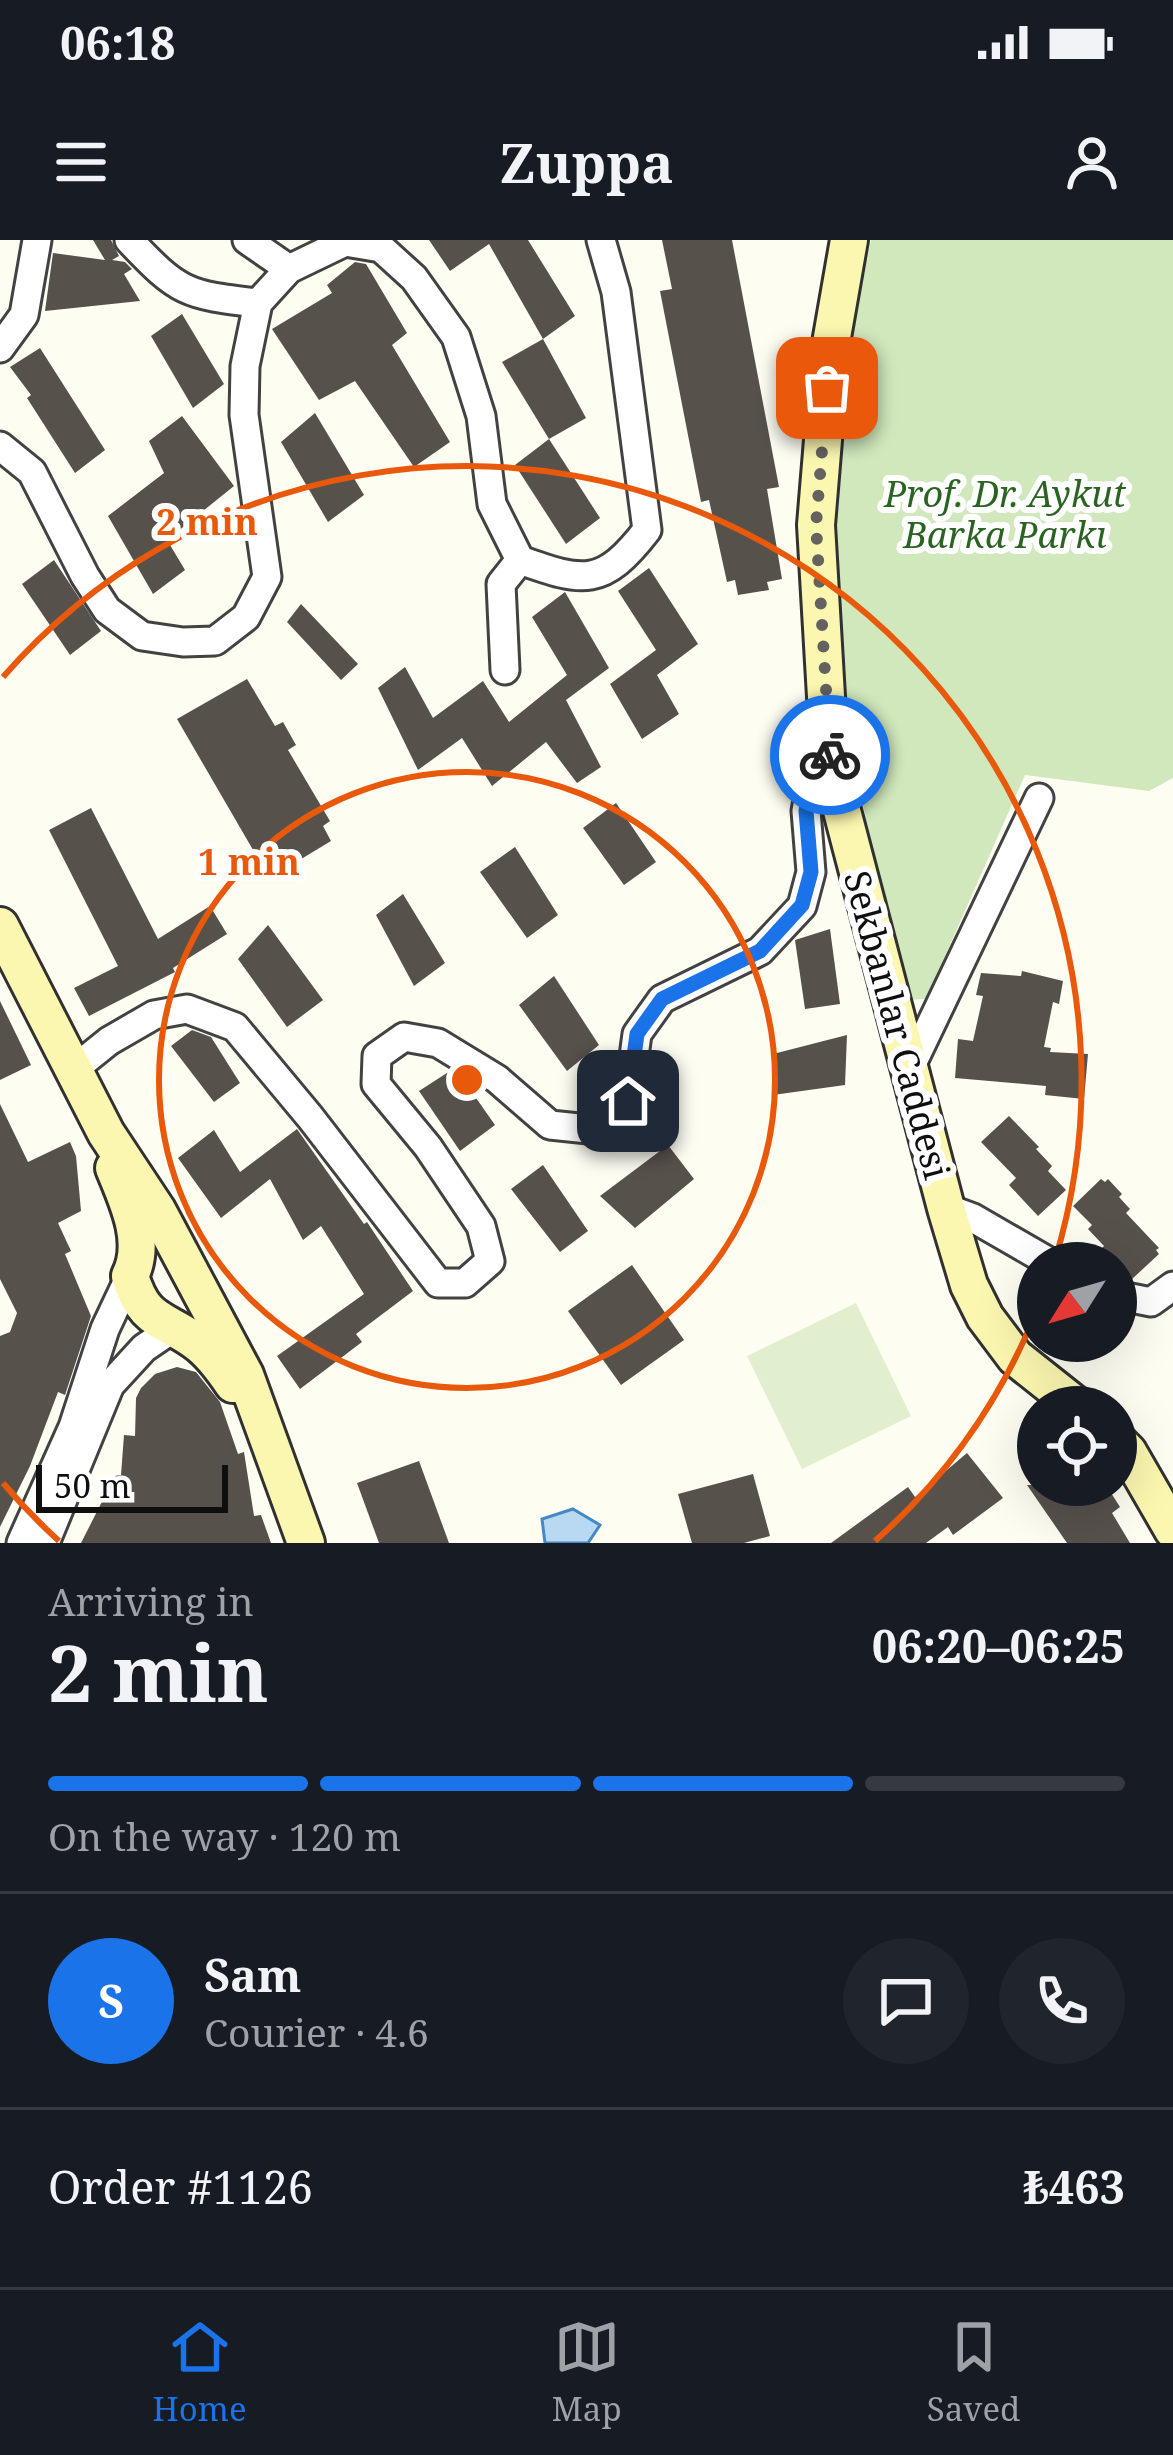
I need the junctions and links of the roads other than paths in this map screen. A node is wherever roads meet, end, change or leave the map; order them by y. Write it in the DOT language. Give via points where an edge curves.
graph roads {
  1 [pos="38,240"];
  2 [pos="129,240"];
  3 [pos="247,240"];
  4 [pos="601,240"];
  5 [pos="849,240"];
  6 [pos="346,241"];
  7 [pos="289,268"];
  8 [pos="257,302"];
  9 [pos="0,348"];
  10 [pos="0,446"];
  11 [pos="520,560"];
  12 [pos="505,670"];
  13 [pos="830,765"];
  14 [pos="1040,798"];
  15 [pos="0,926"];
  16 [pos="910,1066"];
  17 [pos="73,1070"];
  18 [pos="106,1133"];
  19 [pos="946,1208"];
  20 [pos="1017,1243"];
  21 [pos="184,1257"];
  22 [pos="134,1269"];
  23 [pos="1173,1286"];
  24 [pos="202,1291"];
  25 [pos="1137,1299"];
  26 [pos="172,1329"];
  27 [pos="1052,1386"];
  28 [pos="263,1426"];
  29 [pos="1137,1468"];
  30 [pos="1173,1530"];
  31 [pos="22,1543"];
  32 [pos="44,1543"];
  33 [pos="307,1543"];
  1 -- 9 [label="street" via="24,315"];
  2 -- 8 [label="street" via="195,296"];
  3 -- 7 [label="street"];
  4 -- 11 [label="street" via="616,292 647,530 620,564 573,579"];
  5 -- 13 [label="main road, Sekbanlar Caddesi" via="831,343 816,525"];
  6 -- 7 [label="street"];
  6 -- 11 [label="street" via="381,248 456,337 481,416 492,504"];
  7 -- 8 [label="street"];
  8 -- 10 [label="street" via="244,416 267,577 246,617 215,640 142,636 107,610 32,472"];
  11 -- 12 [label="street" via="501,584"];
  13 -- 16 [label="main road, Sekbanlar Caddesi"];
  13 -- 17 [label="street" via="811,784 811,872 802,905 760,951 662,999 637,1034 628,1101 598,1130 550,1125 438,1043 404,1037 377,1056 376,1084 481,1226 490,1261 465,1283 438,1283 235,1027 187,1009 154,1015"];
  14 -- 16 [label="street"];
  15 -- 17 [label="main road"];
  16 -- 19 [label="main road, Sekbanlar Caddesi"];
  17 -- 18 [label="main road"];
  18 -- 21 [label="main road"];
  18 -- 22 [label="main road" via="127,1198"];
  19 -- 20 [label="street"];
  19 -- 27 [label="main road, Sekbanlar Caddesi" via="985,1317 1015,1357"];
  21 -- 22 [label="main road" via="159,1252"];
  21 -- 24 [label="main road"];
  22 -- 26 [label="main road" via="138,1302"];
  22 -- 31 [label="street"];
  23 -- 25 [label="street" via="1151,1302"];
  24 -- 26 [label="main road" via="198,1307"];
  24 -- 28 [label="main road"];
  26 -- 28 [label="main road" via="219,1363"];
  26 -- 32 [label="street" via="110,1385"];
  28 -- 33 [label="main road"];
  29 -- 30 [label="main road"];
}
